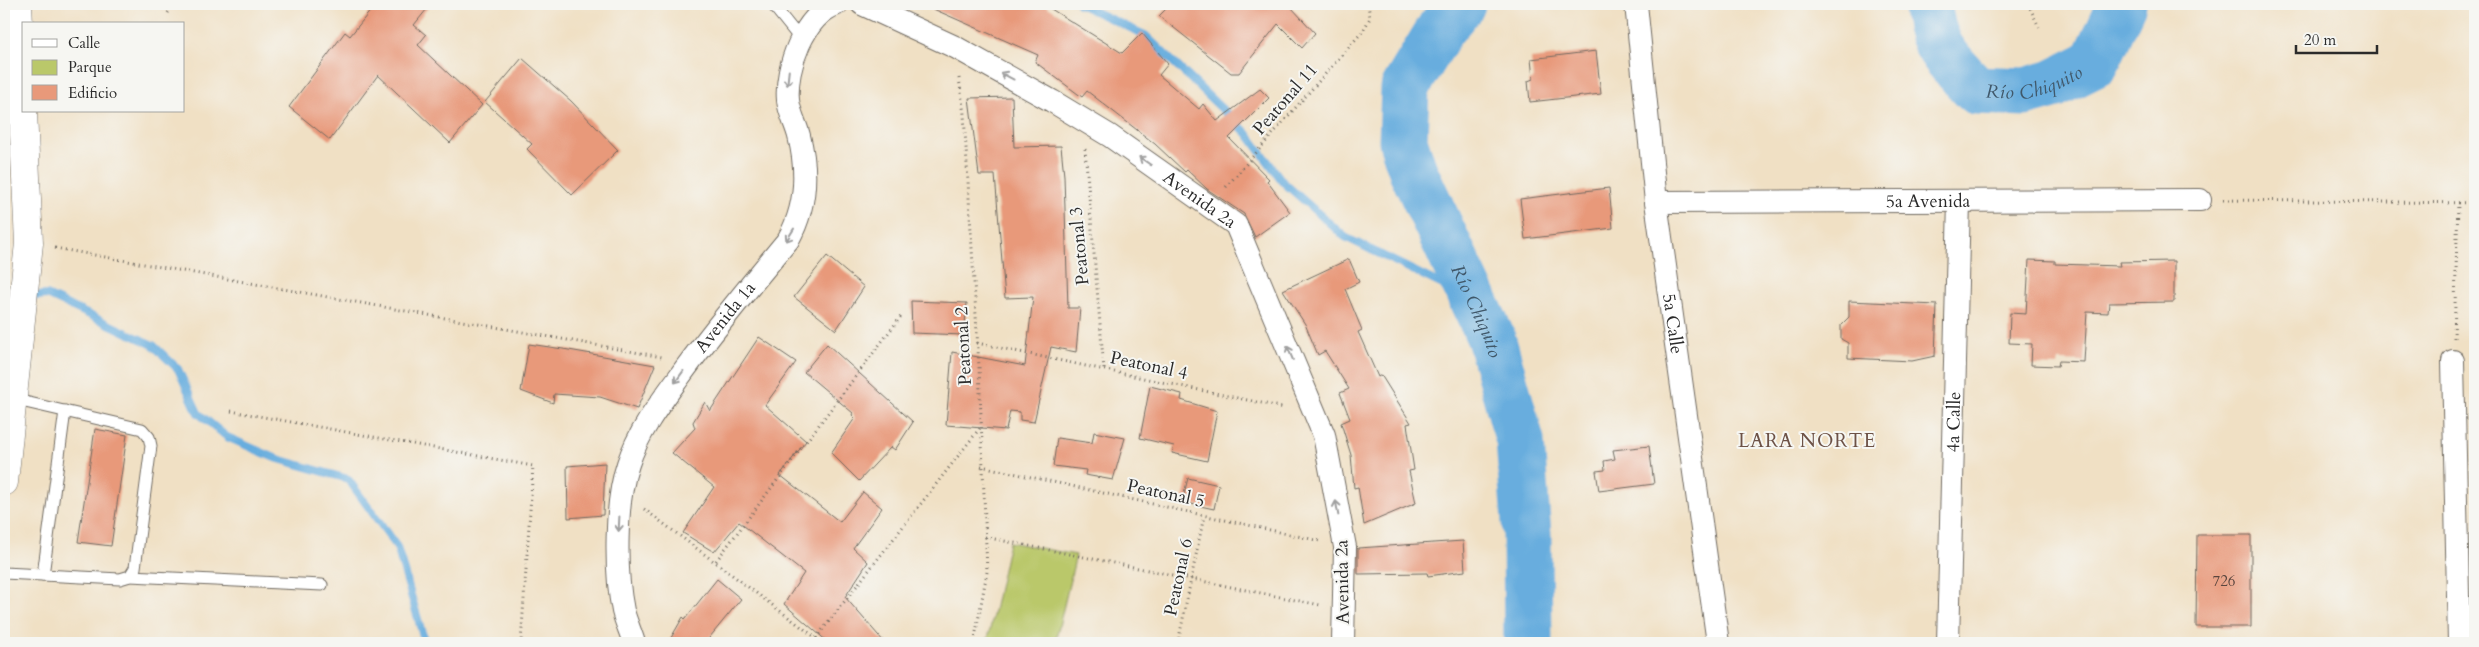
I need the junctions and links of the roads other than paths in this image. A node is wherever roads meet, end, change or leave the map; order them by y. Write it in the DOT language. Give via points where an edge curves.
graph roads {
  1 [pos="18,4"];
  2 [pos="772,4"];
  3 [pos="837,4"];
  4 [pos="862,4"];
  5 [pos="1636,4"];
  6 [pos="801,40"];
  7 [pos="22,91"];
  8 [pos="23,112"];
  9 [pos="2200,200"];
  10 [pos="1960,201"];
  11 [pos="1656,202"];
  12 [pos="2453,361"];
  13 [pos="12,399"];
  14 [pos="65,411"];
  15 [pos="4,482"];
  16 [pos="4,573"];
  17 [pos="43,575"];
  18 [pos="130,576"];
  19 [pos="322,584"];
  20 [pos="634,643"];
  21 [pos="1343,643"];
  22 [pos="1718,643"];
  23 [pos="1948,643"];
  24 [pos="2459,643"];
  1 -- 7 [label="street"];
  2 -- 6 [label="lane"];
  3 -- 6 [label="street, Avenida 1a" via="816,19"];
  21 -- 4 [label="street, Avenida 2a, one-way" via="1344,547 1324,435 1236,225 1110,136 954,47"];
  5 -- 11 [label="street, 5a Calle"];
  6 -- 20 [label="street, Avenida 1a, one-way" via="787,74 788,102 799,138 804,174 803,207 797,224 788,240 690,362 642,432 628,464 621,492 618,557 623,611"];
  8 -- 13 [label="street" via="29,243"];
  9 -- 10 [label="street, 5a Avenida"];
  10 -- 11 [label="street, 5a Avenida"];
  10 -- 23 [label="street, 4a Calle"];
  11 -- 22 [label="street, 5a Calle"];
  12 -- 24 [label="street"];
  13 -- 14 [label="lane"];
  13 -- 15 [label="street"];
  14 -- 17 [label="lane"];
  14 -- 18 [label="lane" via="142,429 149,437 151,446 135,568"];
  16 -- 17 [label="lane"];
  17 -- 18 [label="lane" via="120,579"];
  18 -- 19 [label="lane"];
}
